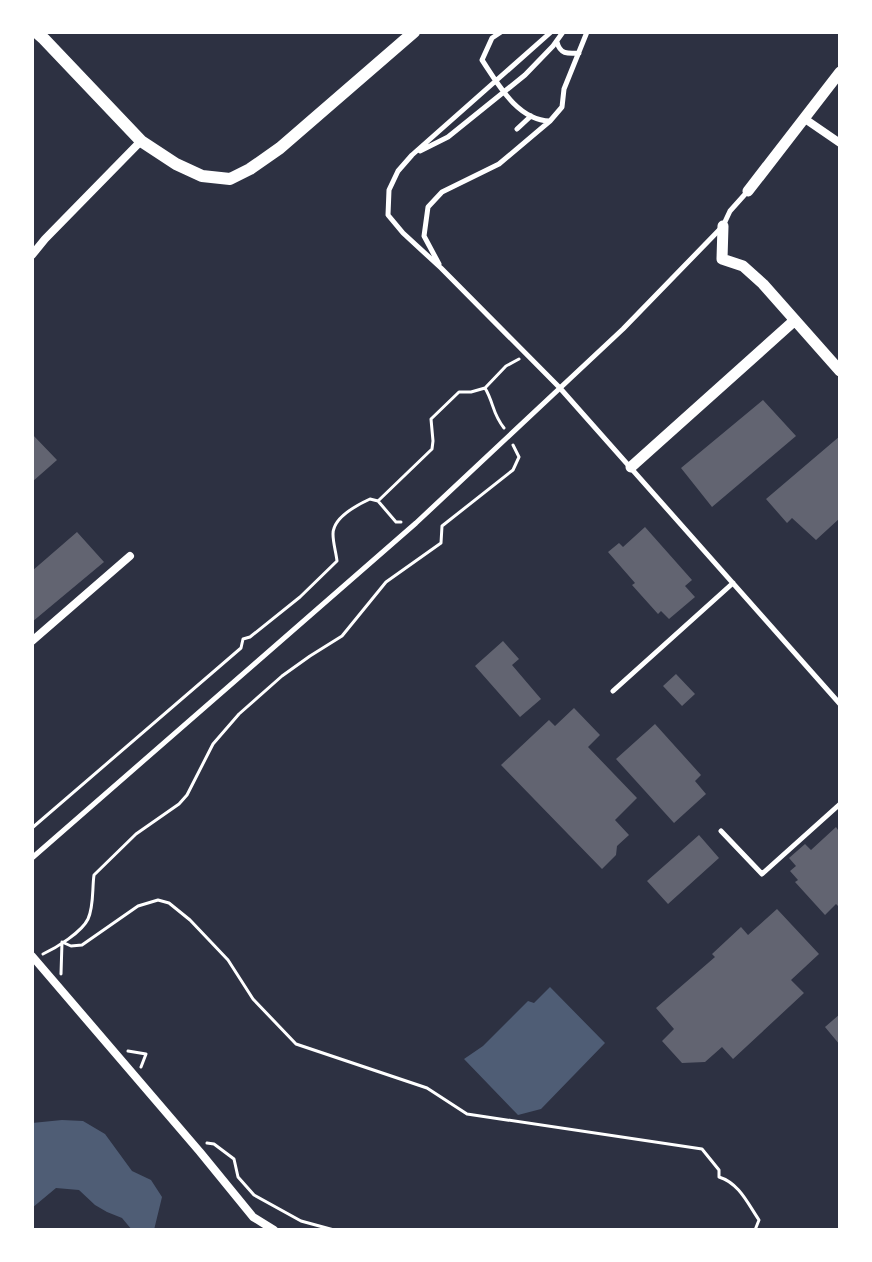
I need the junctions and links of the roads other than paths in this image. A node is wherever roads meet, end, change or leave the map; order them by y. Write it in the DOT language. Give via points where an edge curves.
graph roads {
  1 [pos="414,32"];
  2 [pos="501,32"];
  3 [pos="551,32"];
  4 [pos="563,32"];
  5 [pos="587,32"];
  6 [pos="39,34"];
  7 [pos="556,41"];
  8 [pos="579,53"];
  9 [pos="840,72"];
  10 [pos="495,80"];
  11 [pos="503,92"];
  12 [pos="531,116"];
  13 [pos="805,119"];
  14 [pos="550,121"];
  15 [pos="517,129"];
  16 [pos="141,141"];
  17 [pos="840,143"];
  18 [pos="412,155"];
  19 [pos="748,191"];
  20 [pos="723,226"];
  21 [pos="32,255"];
  22 [pos="441,268"];
  23 [pos="795,320"];
  24 [pos="840,371"];
  25 [pos="559,387"];
  26 [pos="631,467"];
  27 [pos="130,556"];
  28 [pos="733,583"];
  29 [pos="32,641"];
  30 [pos="613,691"];
  31 [pos="840,704"];
  32 [pos="840,804"];
  33 [pos="721,831"];
  34 [pos="32,858"];
  35 [pos="32,956"];
  36 [pos="274,1230"];
  1 -- 16 [label="main road" via="280,148 230,179 202,176"];
  2 -- 10 [label="lane" via="492,38 482,60"];
  3 -- 10 [label="lane"];
  4 -- 7 [label="lane"];
  5 -- 8 [label="lane"];
  6 -- 16 [label="main road"];
  7 -- 8 [label="lane" via="564,53"];
  7 -- 11 [label="lane"];
  8 -- 14 [label="lane" via="562,107"];
  9 -- 13 [label="street"];
  10 -- 11 [label="lane"];
  10 -- 18 [label="lane"];
  11 -- 12 [label="lane"];
  11 -- 18 [label="lane" via="448,137"];
  12 -- 14 [label="lane"];
  12 -- 15 [label="lane"];
  13 -- 17 [label="street"];
  13 -- 19 [label="street"];
  14 -- 22 [label="lane" via="499,164 442,192 428,207 424,236"];
  16 -- 21 [label="street"];
  18 -- 22 [label="lane" via="389,190 388,215"];
  19 -- 20 [label="lane"];
  20 -- 23 [label="street" via="722,259 743,266"];
  20 -- 25 [label="lane"];
  22 -- 25 [label="lane"];
  23 -- 24 [label="street"];
  23 -- 26 [label="street"];
  25 -- 26 [label="lane"];
  25 -- 34 [label="lane" via="416,523"];
  26 -- 28 [label="lane"];
  27 -- 29 [label="street"];
  28 -- 30 [label="lane"];
  28 -- 31 [label="lane"];
  32 -- 33 [label="lane" via="762,874"];
  35 -- 36 [label="street" via="253,1217"];
}
